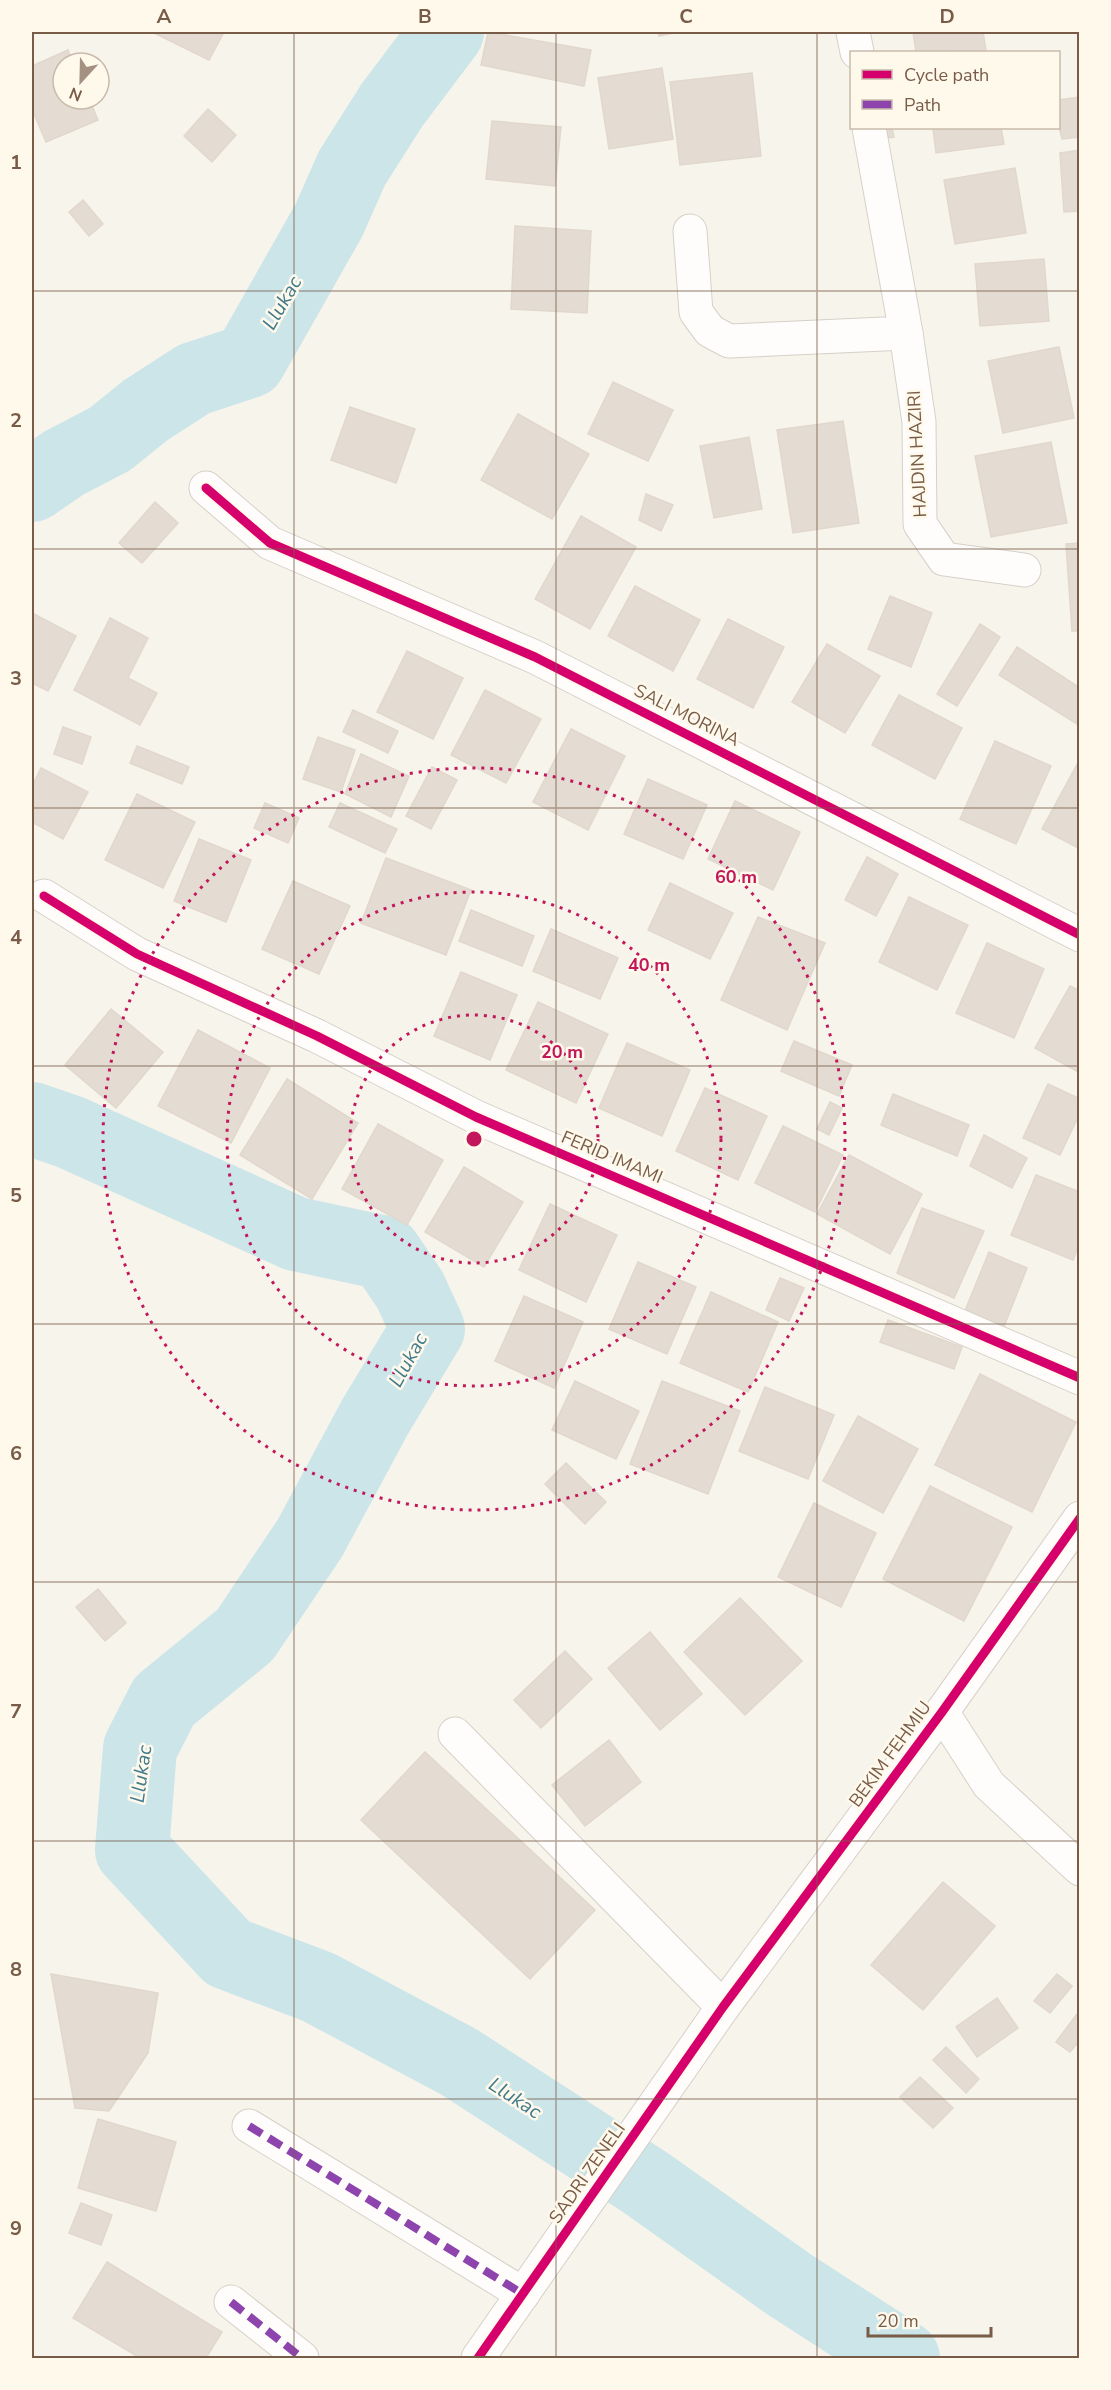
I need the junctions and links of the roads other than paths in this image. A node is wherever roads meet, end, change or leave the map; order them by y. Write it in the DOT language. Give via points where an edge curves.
graph roads {
  1 [pos="853,32"];
  2 [pos="856,51"];
  3 [pos="869,129"];
  4 [pos="690,231"];
  5 [pos="906,333"];
  6 [pos="206,488"];
  7 [pos="1024,570"];
  8 [pos="44,896"];
  9 [pos="1080,935"];
  10 [pos="1080,1378"];
  11 [pos="1080,1518"];
  12 [pos="942,1712"];
  13 [pos="455,1734"];
  14 [pos="1080,1869"];
  15 [pos="723,2007"];
  16 [pos="249,2126"];
  17 [pos="523,2294"];
  18 [pos="231,2302"];
  19 [pos="302,2358"];
  20 [pos="478,2358"];
  1 -- 2 [label="street"];
  3 -- 5 [label="street, HAJDIN HAZIRI"];
  4 -- 5 [label="street" via="696,312 710,331 729,341"];
  5 -- 7 [label="street, HAJDIN HAZIRI" via="919,422 920,524 944,559"];
  6 -- 9 [label="street, SALI MORINA" via="270,543 536,657"];
  8 -- 10 [label="street, FERID IMAMI" via="137,954 317,1036 476,1117"];
  11 -- 12 [label="street, BEKIM FEHMIU"];
  12 -- 14 [label="street, BEKIM FEHMIU" via="989,1785"];
  12 -- 15 [label="street, BEKIM FEHMIU"];
  13 -- 15 [label="street"];
  15 -- 17 [label="street, SADRI ZENELI"];
  16 -- 17 [label="street"];
  17 -- 20 [label="street, SADRI ZENELI"];
  18 -- 19 [label="street"];
}
